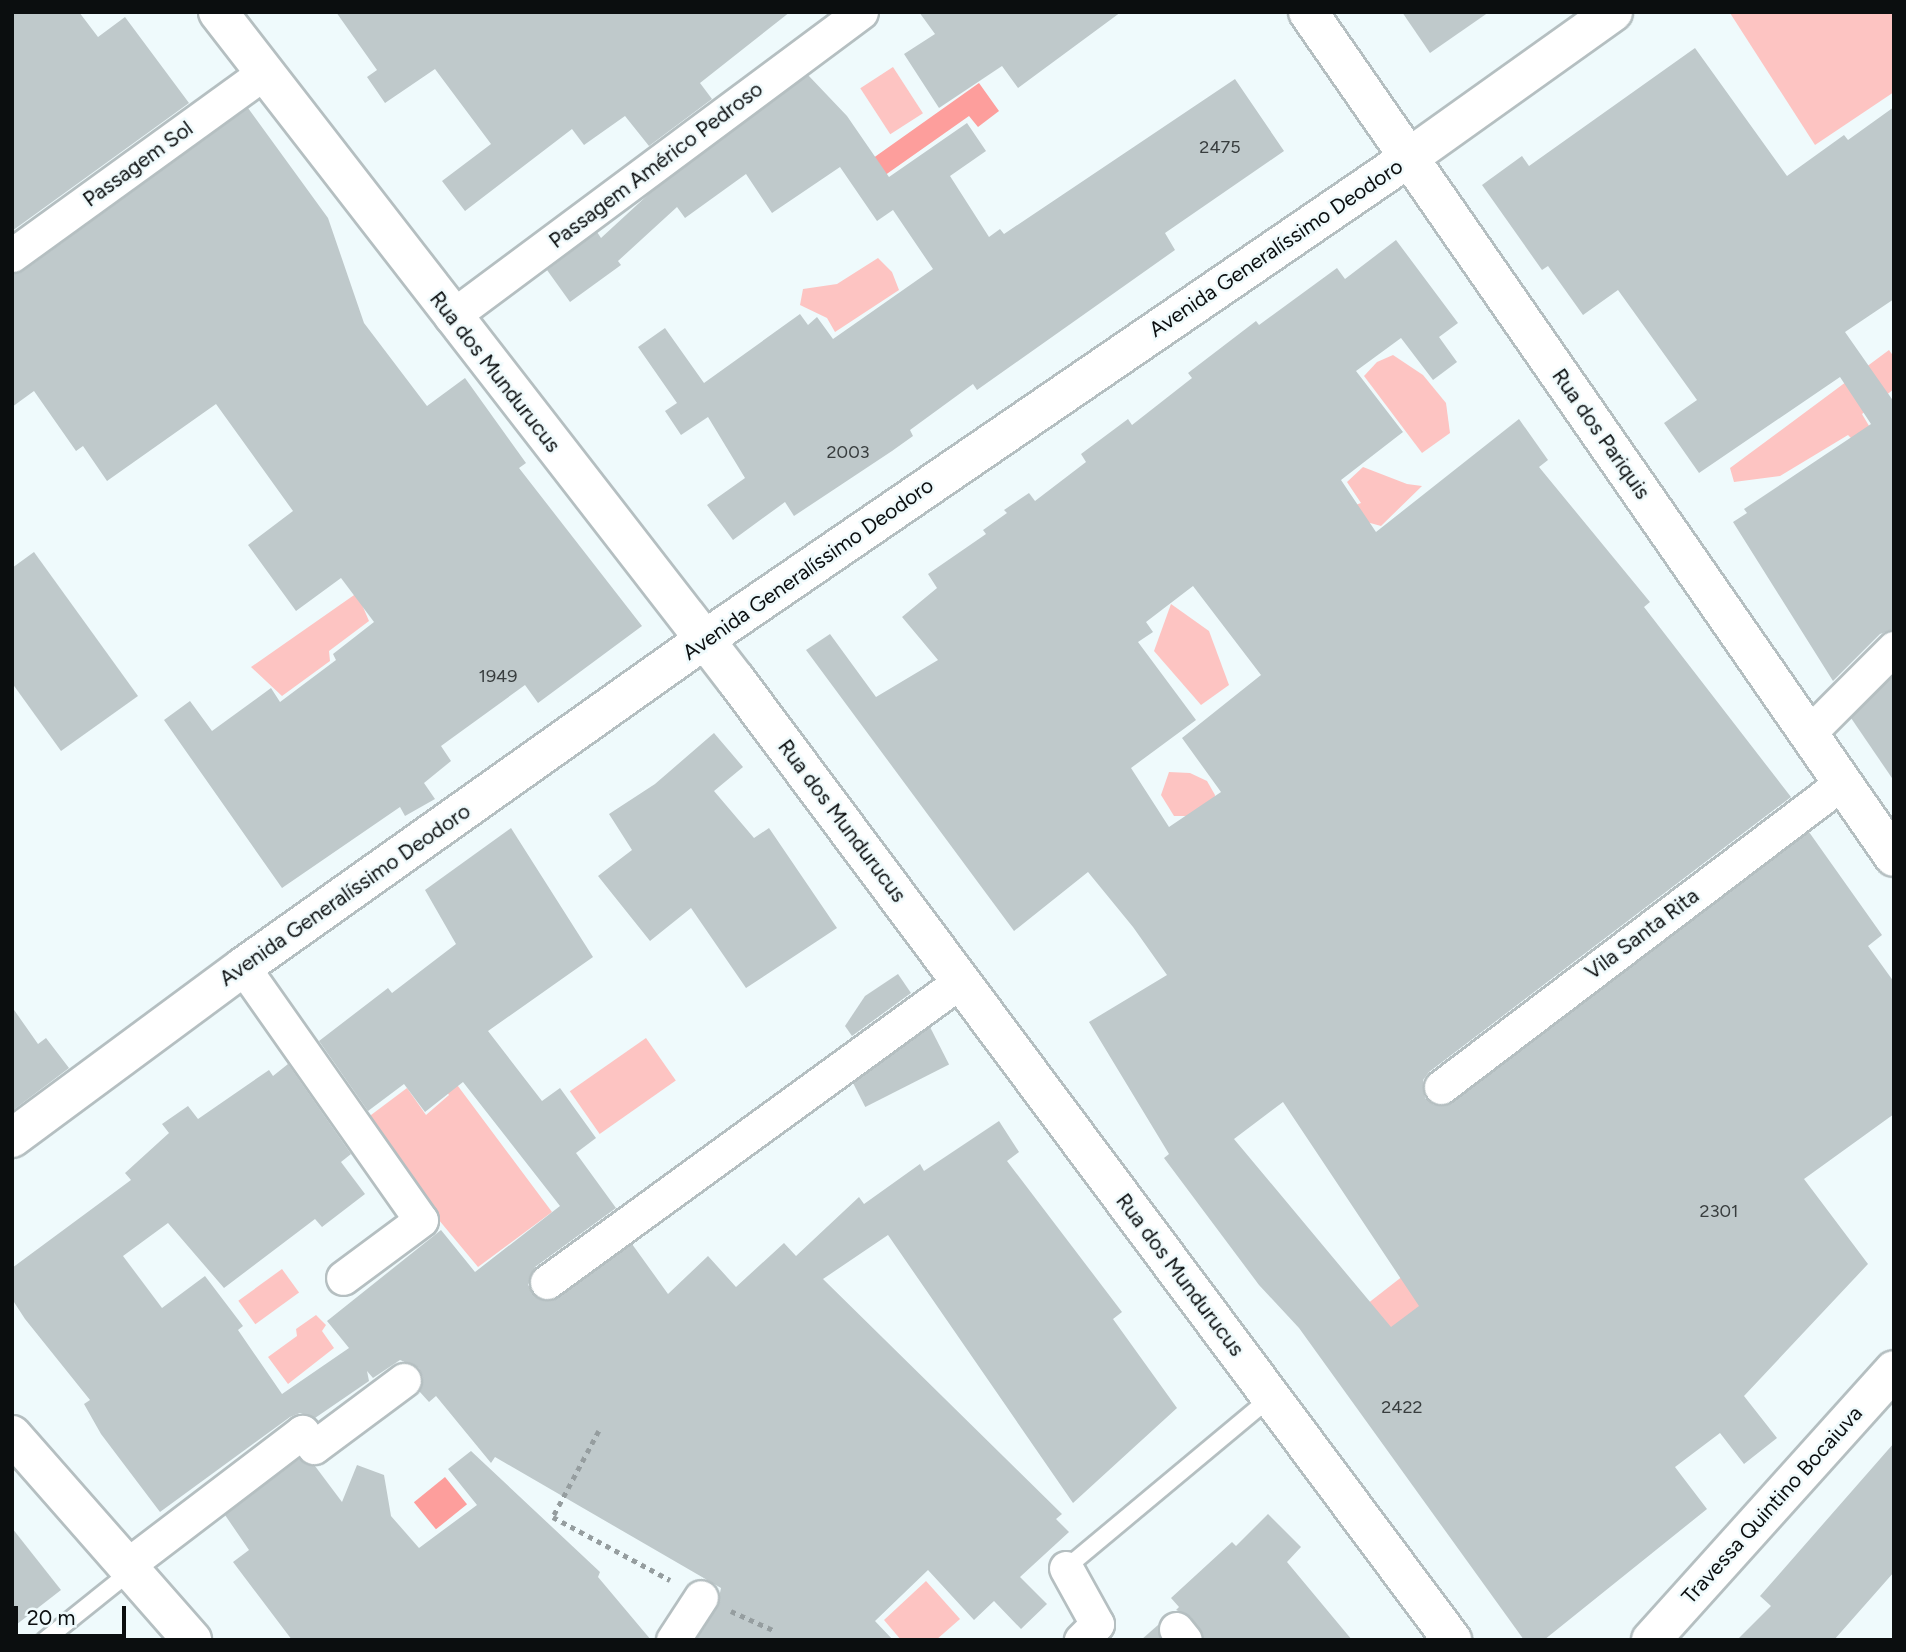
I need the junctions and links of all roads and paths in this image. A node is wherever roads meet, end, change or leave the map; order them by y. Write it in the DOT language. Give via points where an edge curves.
graph roads {
  1 [pos="218,12"];
  2 [pos="861,12"];
  3 [pos="1308,12"];
  4 [pos="1613,12"];
  5 [pos="263,74"];
  6 [pos="1407,159"];
  7 [pos="12,255"];
  8 [pos="451,317"];
  9 [pos="704,640"];
  10 [pos="1894,648"];
  11 [pos="1810,732"];
  12 [pos="1843,782"];
  13 [pos="1894,856"];
  14 [pos="243,967"];
  15 [pos="962,980"];
  16 [pos="1441,1087"];
  17 [pos="12,1138"];
  18 [pos="343,1278"];
  19 [pos="547,1282"];
  20 [pos="1894,1370"];
  21 [pos="404,1380"];
  22 [pos="1271,1397"];
  23 [pos="599,1431"];
  24 [pos="12,1435"];
  25 [pos="1066,1568"];
  26 [pos="128,1570"];
  27 [pos="701,1597"];
  28 [pos="775,1632"];
  29 [pos="45,1640"];
  30 [pos="192,1640"];
  31 [pos="673,1640"];
  32 [pos="1081,1640"];
  33 [pos="1452,1640"];
  34 [pos="1651,1640"];
  1 -- 5 [label="street, Rua dos Mundurucus"];
  2 -- 8 [label="street, Passagem Américo Pedroso"];
  3 -- 6 [label="street, Rua dos Pariquis"];
  4 -- 6 [label="street, Avenida Generalíssimo Deodoro"];
  5 -- 7 [label="street, Passagem Sol"];
  5 -- 8 [label="street, Rua dos Mundurucus"];
  6 -- 9 [label="street, Avenida Generalíssimo Deodoro"];
  6 -- 11 [label="street, Rua dos Pariquis"];
  8 -- 9 [label="street, Rua dos Mundurucus"];
  9 -- 14 [label="street, Avenida Generalíssimo Deodoro"];
  9 -- 15 [label="street, Rua dos Mundurucus"];
  10 -- 11 [label="street"];
  11 -- 12 [label="street, Rua dos Pariquis"];
  12 -- 13 [label="street, Rua dos Pariquis"];
  12 -- 16 [label="street, Vila Santa Rita"];
  14 -- 17 [label="street, Avenida Generalíssimo Deodoro"];
  14 -- 18 [label="street" via="421,1220"];
  15 -- 19 [label="street"];
  15 -- 22 [label="street, Rua dos Mundurucus"];
  20 -- 34 [label="street, Travessa Quintino Bocaiuva"];
  21 -- 26 [label="street" via="314,1447 302,1432"];
  22 -- 25 [label="lane"];
  22 -- 33 [label="street, Rua dos Mundurucus"];
  23 -- 27 [label="path" via="553,1517"];
  24 -- 26 [label="street"];
  25 -- 32 [label="street" via="1097,1624"];
  26 -- 29 [label="lane"];
  26 -- 30 [label="street"];
  27 -- 28 [label="path"];
  27 -- 31 [label="street"];
}
